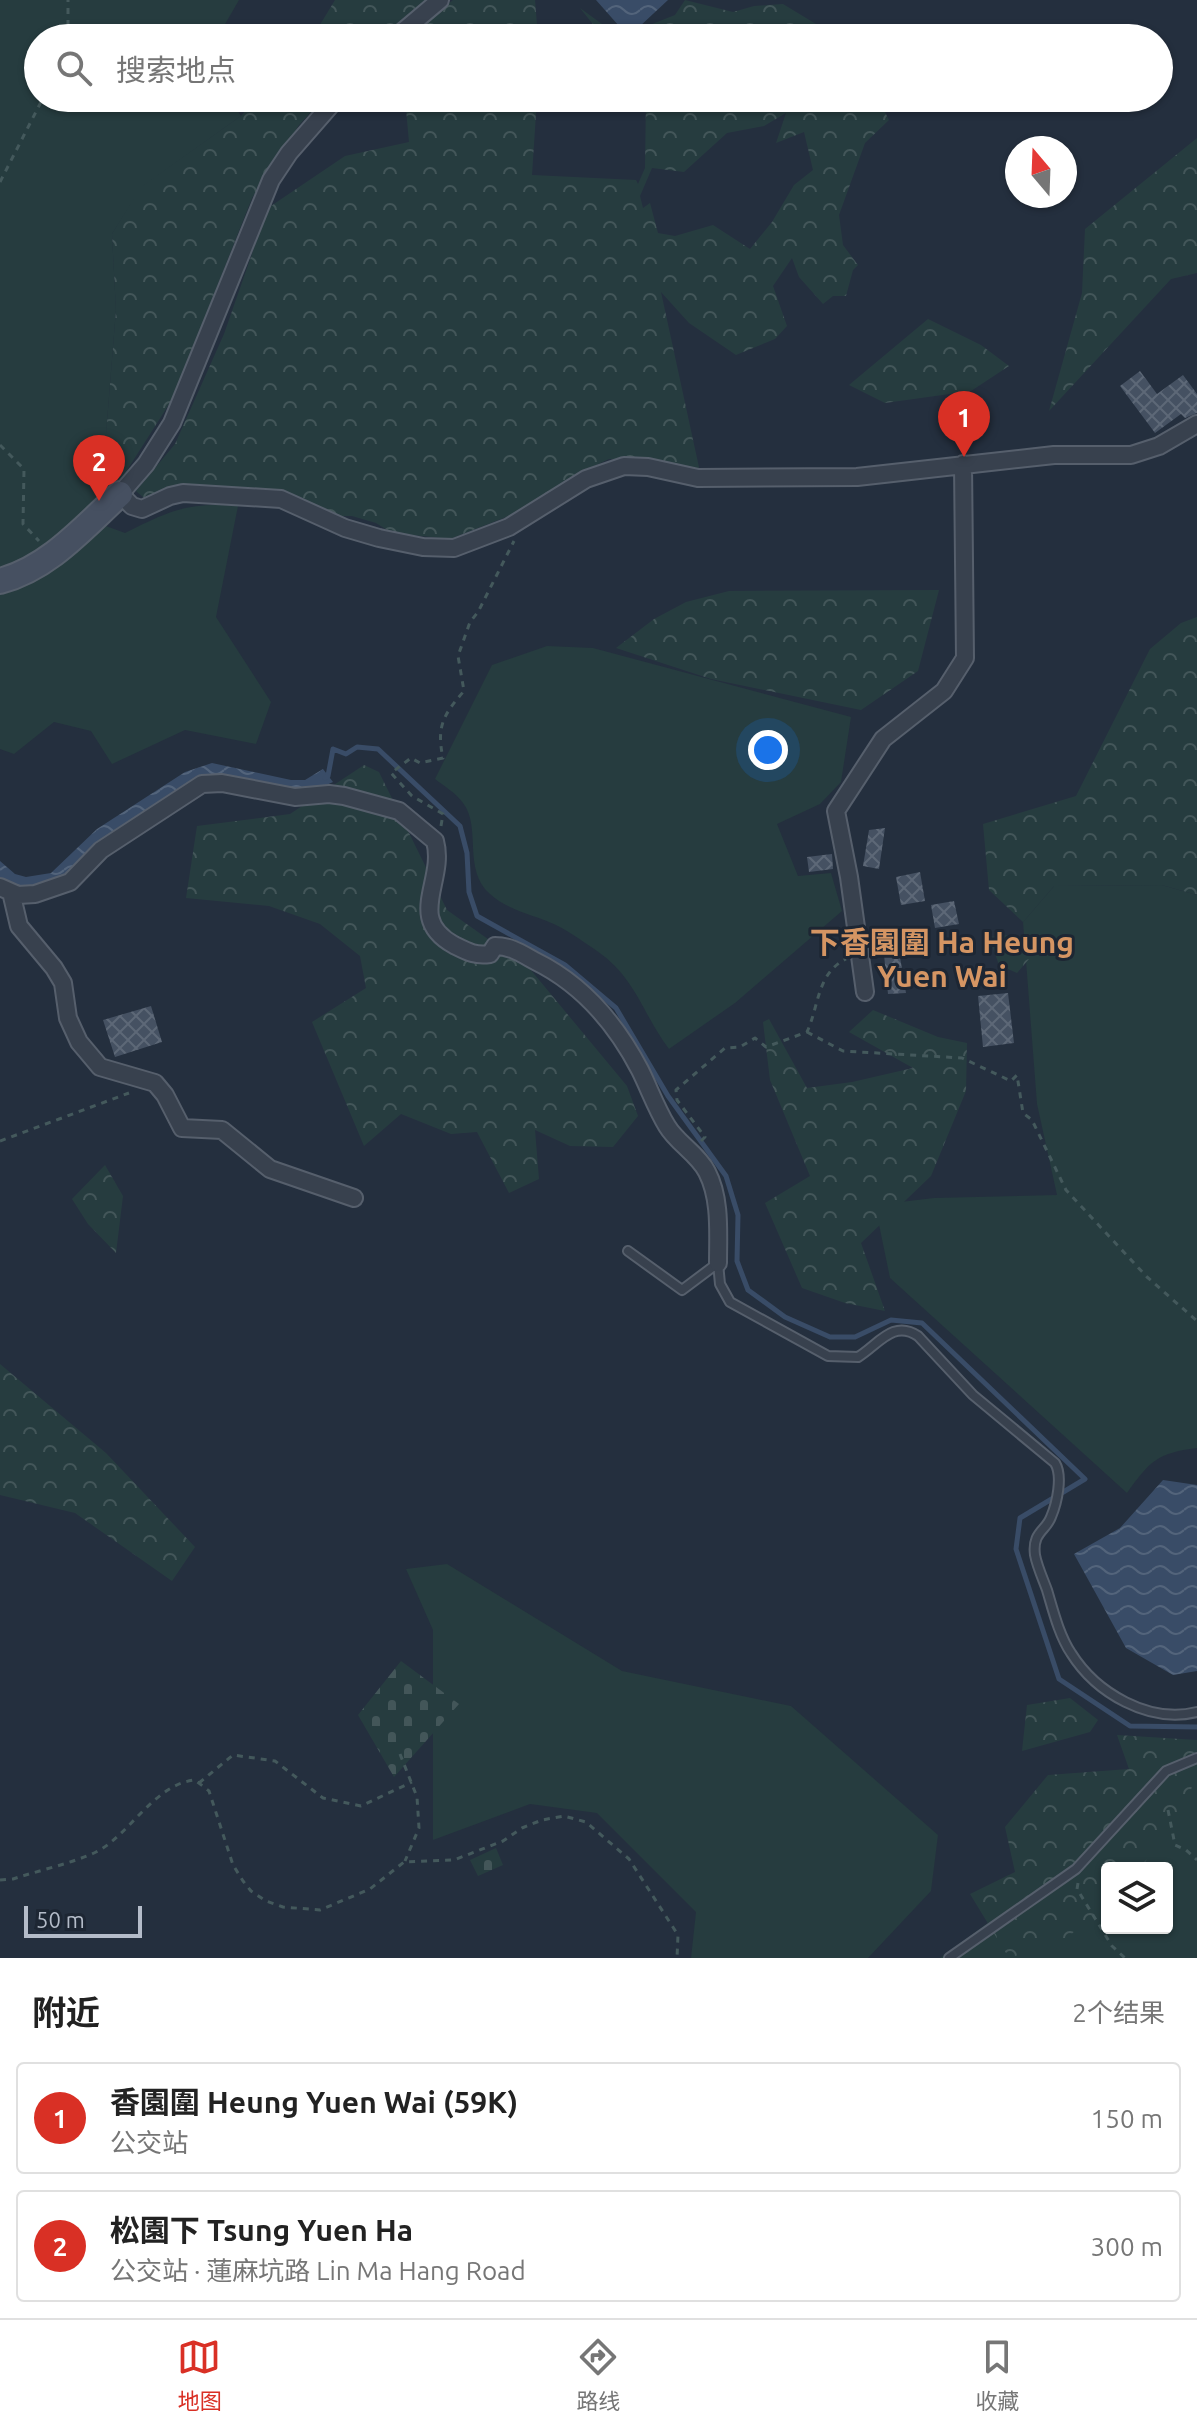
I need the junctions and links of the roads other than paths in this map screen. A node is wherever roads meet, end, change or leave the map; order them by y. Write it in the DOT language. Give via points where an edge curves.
graph roads {
  1 [pos="440,0"];
  2 [pos="412,24"];
  3 [pos="325,112"];
  4 [pos="1197,424"];
  5 [pos="963,464"];
  6 [pos="120,494"];
  7 [pos="0,581"];
  8 [pos="6,889"];
  9 [pos="865,992"];
  10 [pos="354,1198"];
  11 [pos="628,1251"];
  12 [pos="718,1263"];
  13 [pos="1197,1712"];
  14 [pos="1197,1758"];
  15 [pos="949,1958"];
  1 -- 2 [label="street"];
  3 -- 6 [label="street" via="271,180 172,423"];
  4 -- 5 [label="street" via="1131,455 1054,455"];
  5 -- 6 [label="street" via="857,477 709,478 624,466 586,479 524,520 461,547 434,548 345,528 281,499 183,493 138,509"];
  5 -- 9 [label="street" via="965,658 944,691 883,739 836,812"];
  6 -- 7 [label="street" via="53,555"];
  8 -- 10 [label="street" via="19,926 63,983 68,1018 79,1042 100,1067 155,1083 182,1128 222,1130 270,1169"];
  8 -- 12 [label="street" via="35,894 70,882 101,850 202,784 295,797 329,794 399,811 435,841 438,864 427,912 445,940 474,956 507,946 550,968 574,984 618,1034 667,1127 707,1170 718,1217"];
  11 -- 12 [label="lane" via="682,1290"];
  12 -- 13 [label="lane" via="720,1284 730,1302 828,1356 858,1357 890,1331 909,1329 973,1395 1055,1463 1060,1471 1051,1520 1037,1537 1035,1554 1068,1650 1093,1681 1128,1704 1170,1715"];
  14 -- 15 [label="lane" via="1166,1771 1082,1863"];
}
